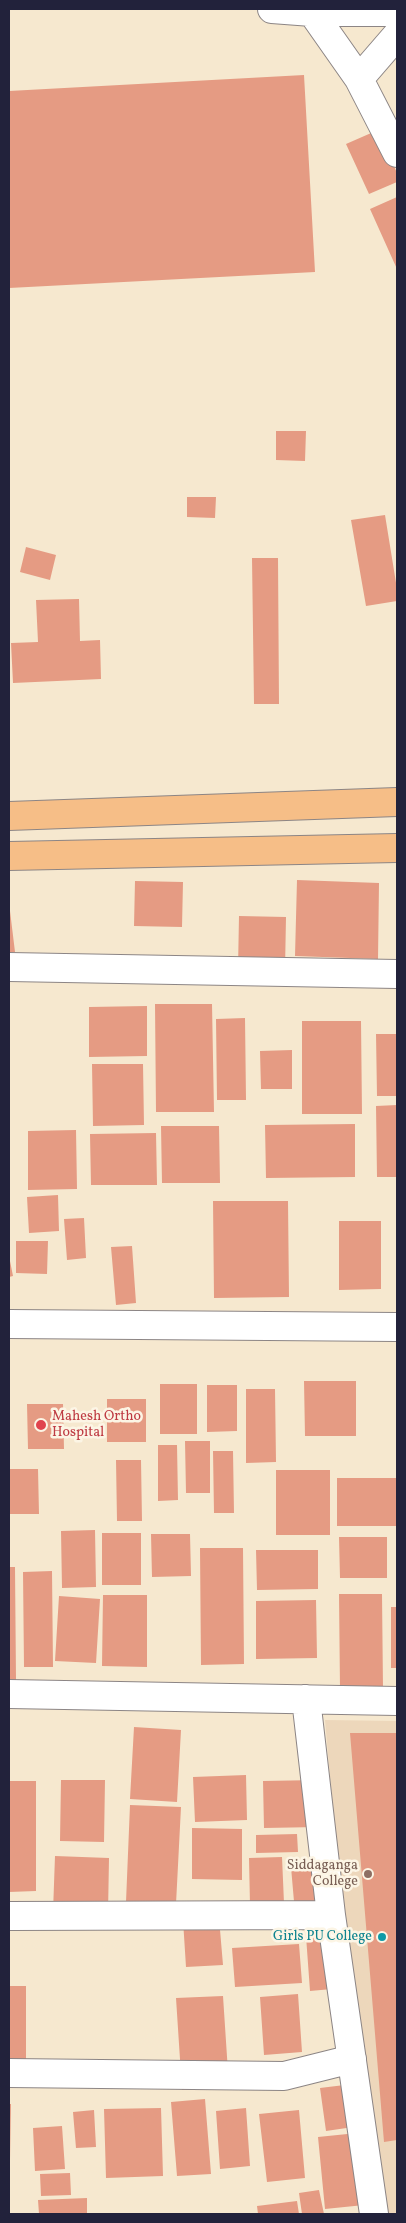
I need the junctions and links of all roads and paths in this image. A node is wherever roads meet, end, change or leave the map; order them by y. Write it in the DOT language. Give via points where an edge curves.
graph roads {
  1 [pos="272,9"];
  2 [pos="312,12"];
  3 [pos="397,12"];
  4 [pos="397,35"];
  5 [pos="359,79"];
  6 [pos="397,154"];
  7 [pos="397,802"];
  8 [pos="9,816"];
  9 [pos="397,848"];
  10 [pos="9,856"];
  11 [pos="9,967"];
  12 [pos="397,974"];
  13 [pos="9,1324"];
  14 [pos="397,1327"];
  15 [pos="9,1694"];
  16 [pos="306,1699"];
  17 [pos="397,1701"];
  18 [pos="332,1915"];
  19 [pos="9,1916"];
  20 [pos="352,2059"];
  21 [pos="9,2073"];
  22 [pos="374,2214"];
  1 -- 2 [label="street"];
  2 -- 3 [label="street"];
  2 -- 5 [label="street"];
  4 -- 5 [label="street"];
  5 -- 6 [label="street"];
  7 -- 8 [label="main road"];
  9 -- 10 [label="main road"];
  11 -- 12 [label="street"];
  13 -- 14 [label="street"];
  15 -- 16 [label="street"];
  16 -- 17 [label="street"];
  16 -- 18 [label="street"];
  18 -- 19 [label="street"];
  18 -- 20 [label="street"];
  20 -- 21 [label="street" via="284,2076"];
  20 -- 22 [label="street"];
}
